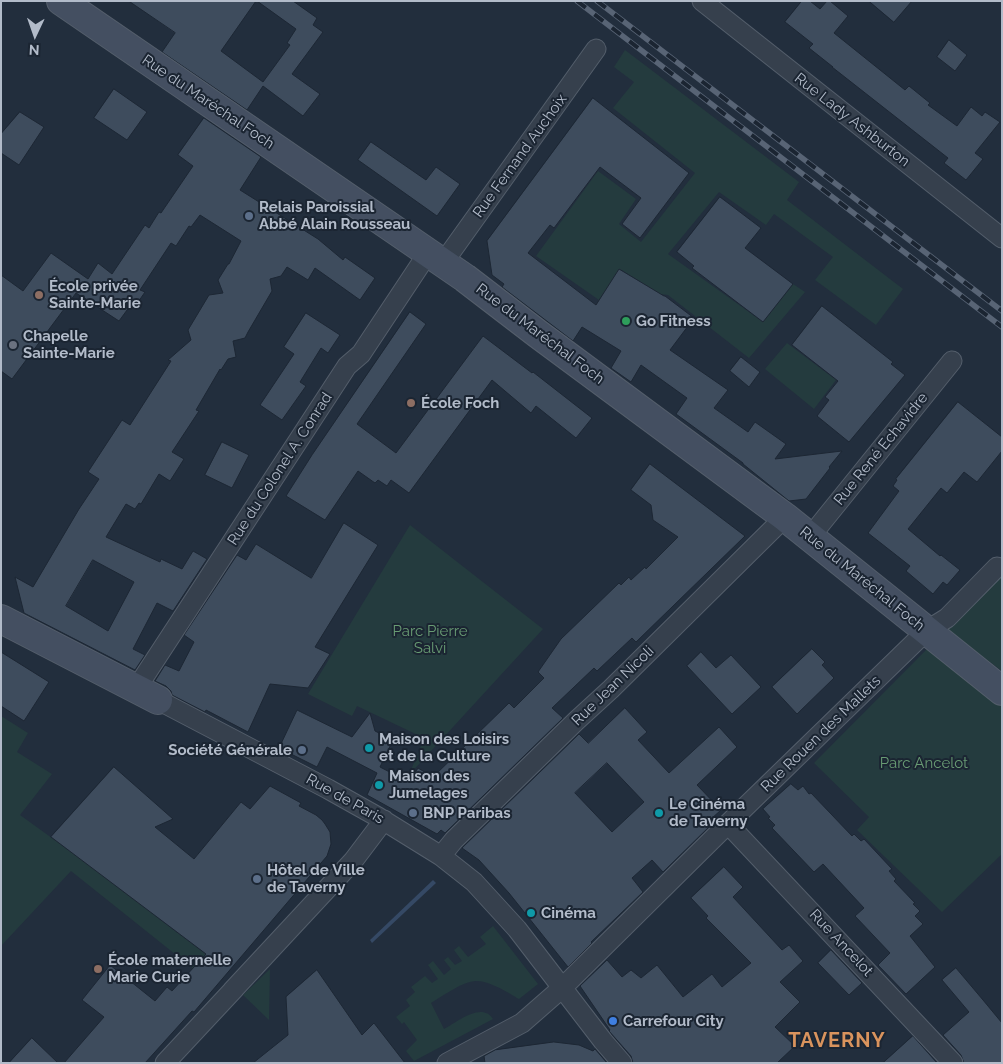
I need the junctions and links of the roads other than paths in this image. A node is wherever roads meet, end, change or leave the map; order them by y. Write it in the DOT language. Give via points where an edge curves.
graph roads {
  1 [pos="61,1"];
  2 [pos="702,1"];
  3 [pos="596,49"];
  4 [pos="1002,238"];
  5 [pos="436,258"];
  6 [pos="952,361"];
  7 [pos="785,516"];
  8 [pos="810,537"];
  9 [pos="997,567"];
  10 [pos="1,619"];
  11 [pos="926,631"];
  12 [pos="1002,691"];
  13 [pos="147,694"];
  14 [pos="384,820"];
  15 [pos="728,824"];
  16 [pos="441,856"];
  17 [pos="562,988"];
  18 [pos="165,1063"];
  19 [pos="447,1063"];
  20 [pos="622,1063"];
  21 [pos="953,1063"];
  1 -- 5 [label="street, Rue du Maréchal Foch"];
  2 -- 4 [label="street, Rue Lady Ashburton"];
  3 -- 5 [label="street, Rue Fernand Auchoix"];
  5 -- 7 [label="street, Rue du Maréchal Foch"];
  5 -- 13 [label="street, Rue du Colonel A. Conrad" via="347,366"];
  6 -- 8 [label="street, Rue René Echavidre"];
  7 -- 8 [label="street, Rue du Maréchal Foch"];
  7 -- 16 [label="street, Rue Jean Nicoli"];
  8 -- 11 [label="street, Rue du Maréchal Foch"];
  9 -- 11 [label="street, Rue Rouen des Mallets" via="947,618"];
  10 -- 13 [label="street, Rue de Paris"];
  11 -- 12 [label="street, Rue du Maréchal Foch"];
  11 -- 15 [label="street, Rue Rouen des Mallets"];
  13 -- 14 [label="street, Rue de Paris"];
  14 -- 16 [label="street, Rue de Paris"];
  14 -- 18 [label="street" via="353,861"];
  15 -- 17 [label="street, Rue Rouen des Mallets"];
  15 -- 21 [label="street, Rue Ancelot"];
  16 -- 17 [label="street, Rue de Paris" via="474,882 505,915"];
  17 -- 19 [label="street, Rue Rouen des Mallets" via="522,1023"];
  17 -- 20 [label="street, Rue de Paris"];
}
